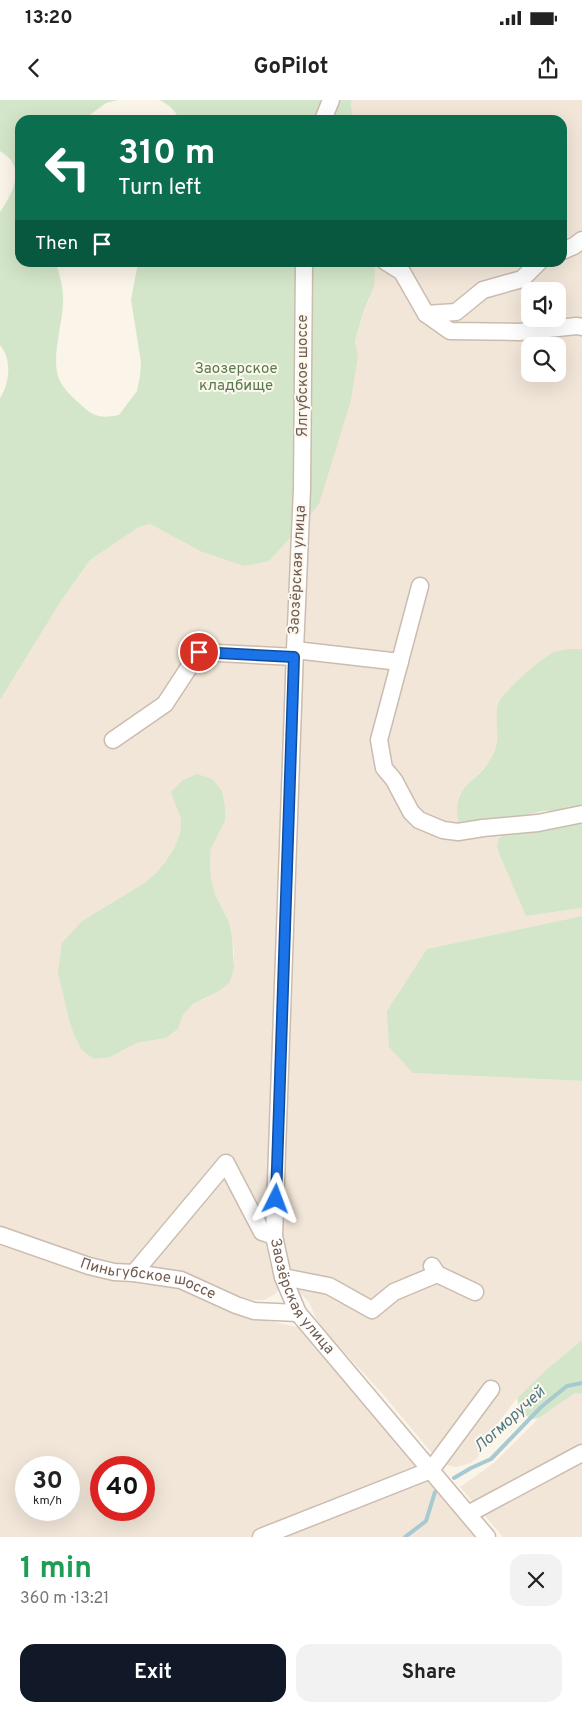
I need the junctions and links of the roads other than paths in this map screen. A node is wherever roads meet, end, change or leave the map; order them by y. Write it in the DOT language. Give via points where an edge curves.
graph roads {
  1 [pos="331,100"];
  2 [pos="325,115"];
  3 [pos="582,240"];
  4 [pos="567,249"];
  5 [pos="304,267"];
  6 [pos="394,267"];
  7 [pos="534,267"];
  8 [pos="426,314"];
  9 [pos="580,326"];
  10 [pos="302,489"];
  11 [pos="420,586"];
  12 [pos="295,653"];
  13 [pos="400,662"];
  14 [pos="113,740"];
  15 [pos="582,814"];
  16 [pos="0,1235"];
  17 [pos="274,1236"];
  18 [pos="134,1273"];
  19 [pos="283,1277"];
  20 [pos="475,1292"];
  21 [pos="298,1313"];
  22 [pos="491,1389"];
  23 [pos="582,1453"];
  24 [pos="431,1470"];
  25 [pos="468,1514"];
  26 [pos="261,1537"];
  27 [pos="487,1537"];
  1 -- 2 [label="street"];
  3 -- 4 [label="street"];
  5 -- 10 [label="street, Ялгубское шоссе"];
  6 -- 8 [label="street" via="402,272"];
  7 -- 8 [label="street" via="522,279 483,290 456,312"];
  8 -- 9 [label="street" via="450,331 519,332"];
  10 -- 12 [label="street, Заозёрская улица"];
  11 -- 13 [label="street"];
  12 -- 13 [label="street"];
  12 -- 14 [label="street" via="199,652 165,704"];
  12 -- 17 [label="street, Заозёрская улица"];
  13 -- 15 [label="street" via="379,740 384,768 419,820 458,832 538,823"];
  16 -- 18 [label="street, Пиньгубское шоссе" via="88,1266"];
  17 -- 18 [label="street" via="262,1232 226,1164"];
  17 -- 19 [label="street, Заозёрская улица"];
  18 -- 21 [label="street, Пиньгубское шоссе" via="181,1280 254,1311"];
  19 -- 20 [label="street" via="329,1286 372,1310 394,1292 434,1269"];
  19 -- 21 [label="street, Заозёрская улица"];
  21 -- 24 [label="street, Заозёрская улица"];
  22 -- 24 [label="street"];
  23 -- 25 [label="street"];
  24 -- 25 [label="street, Заозёрская улица"];
  24 -- 26 [label="street"];
  25 -- 27 [label="street, Заозёрская улица"];
}
